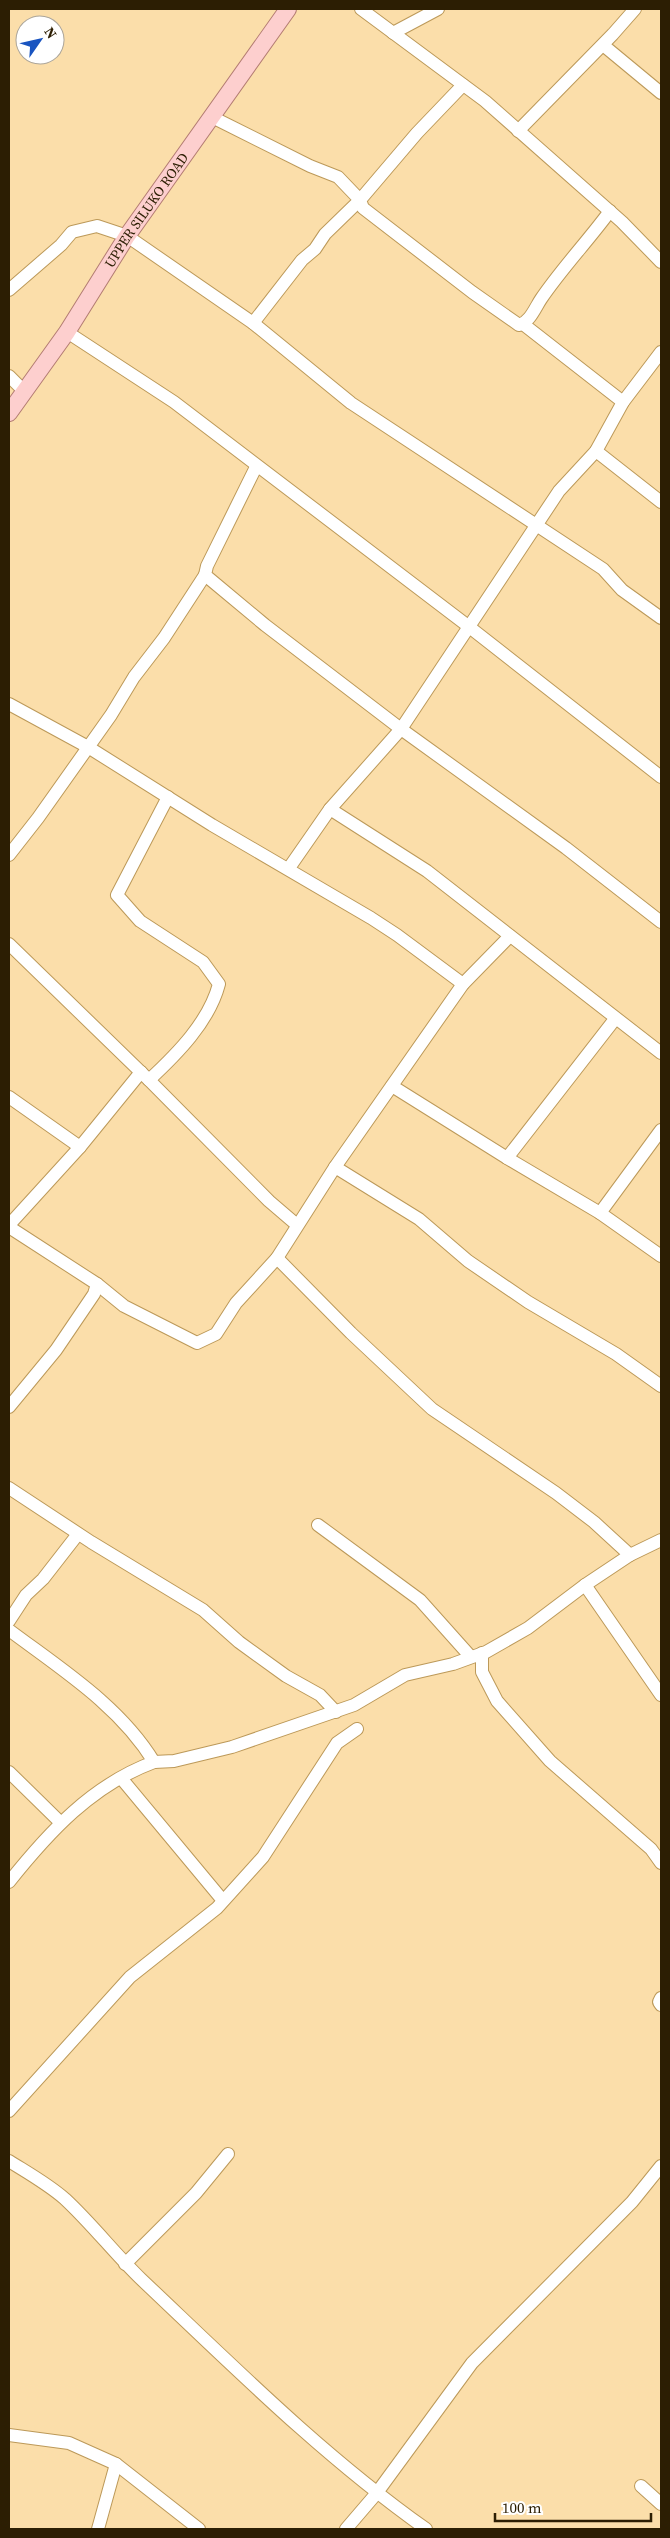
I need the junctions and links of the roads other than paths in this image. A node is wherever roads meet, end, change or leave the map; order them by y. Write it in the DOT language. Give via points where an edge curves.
graph roads {
  1 [pos="288,9"];
  2 [pos="361,9"];
  3 [pos="438,9"];
  4 [pos="635,9"];
  5 [pos="393,33"];
  6 [pos="603,45"];
  7 [pos="463,85"];
  8 [pos="661,94"];
  9 [pos="212,118"];
  10 [pos="518,131"];
  11 [pos="360,200"];
  12 [pos="610,211"];
  13 [pos="127,236"];
  14 [pos="661,262"];
  15 [pos="9,290"];
  16 [pos="253,323"];
  17 [pos="524,324"];
  18 [pos="67,332"];
  19 [pos="661,352"];
  20 [pos="9,376"];
  21 [pos="24,391"];
  22 [pos="623,402"];
  23 [pos="9,413"];
  24 [pos="596,451"];
  25 [pos="256,467"];
  26 [pos="661,502"];
  27 [pos="536,525"];
  28 [pos="205,575"];
  29 [pos="661,618"];
  30 [pos="468,626"];
  31 [pos="9,704"];
  32 [pos="401,729"];
  33 [pos="88,747"];
  34 [pos="661,778"];
  35 [pos="168,797"];
  36 [pos="330,809"];
  37 [pos="9,855"];
  38 [pos="289,868"];
  39 [pos="661,922"];
  40 [pos="510,936"];
  41 [pos="9,944"];
  42 [pos="463,984"];
  43 [pos="615,1019"];
  44 [pos="661,1053"];
  45 [pos="145,1076"];
  46 [pos="392,1086"];
  47 [pos="9,1098"];
  48 [pos="661,1130"];
  49 [pos="80,1147"];
  50 [pos="506,1158"];
  51 [pos="335,1167"];
  52 [pos="600,1213"];
  53 [pos="297,1225"];
  54 [pos="9,1226"];
  55 [pos="661,1256"];
  56 [pos="277,1258"];
  57 [pos="96,1284"];
  58 [pos="661,1386"];
  59 [pos="9,1407"];
  60 [pos="9,1488"];
  61 [pos="318,1525"];
  62 [pos="78,1534"];
  63 [pos="661,1540"];
  64 [pos="630,1556"];
  65 [pos="585,1585"];
  66 [pos="9,1621"];
  67 [pos="9,1630"];
  68 [pos="476,1655"];
  69 [pos="661,1695"];
  70 [pos="336,1712"];
  71 [pos="357,1729"];
  72 [pos="154,1762"];
  73 [pos="9,1772"];
  74 [pos="121,1778"];
  75 [pos="60,1822"];
  76 [pos="661,1863"];
  77 [pos="9,1882"];
  78 [pos="220,1897"];
  79 [pos="661,1998"];
  80 [pos="661,2005"];
  81 [pos="9,2111"];
  82 [pos="228,2154"];
  83 [pos="9,2161"];
  84 [pos="661,2166"];
  85 [pos="126,2264"];
  86 [pos="9,2435"];
  87 [pos="116,2464"];
  88 [pos="641,2486"];
  89 [pos="376,2494"];
  90 [pos="661,2504"];
  91 [pos="98,2529"];
  92 [pos="199,2529"];
  93 [pos="346,2529"];
  94 [pos="426,2529"];
  1 -- 9 [label="main road, UPPER SILUKO ROAD"];
  2 -- 5 [label="street"];
  3 -- 5 [label="street"];
  4 -- 6 [label="street"];
  5 -- 7 [label="street"];
  6 -- 8 [label="street"];
  6 -- 10 [label="street"];
  7 -- 10 [label="street"];
  7 -- 11 [label="street"];
  9 -- 11 [label="street" via="338,177"];
  9 -- 13 [label="main road, UPPER SILUKO ROAD"];
  10 -- 12 [label="street"];
  11 -- 16 [label="street" via="302,260"];
  11 -- 17 [label="street" via="363,208 472,292 519,325"];
  12 -- 14 [label="street"];
  12 -- 17 [label="street"];
  13 -- 15 [label="street" via="97,226 72,232"];
  13 -- 16 [label="street"];
  13 -- 18 [label="main road, UPPER SILUKO ROAD"];
  16 -- 27 [label="street" via="351,403"];
  17 -- 22 [label="street"];
  18 -- 21 [label="main road, UPPER SILUKO ROAD"];
  18 -- 25 [label="street" via="174,402"];
  19 -- 22 [label="street"];
  20 -- 21 [label="street"];
  21 -- 23 [label="main road, UPPER SILUKO ROAD"];
  22 -- 24 [label="street"];
  24 -- 26 [label="street"];
  24 -- 27 [label="street" via="559,492"];
  25 -- 28 [label="street"];
  25 -- 30 [label="street"];
  27 -- 29 [label="street" via="603,569 622,590"];
  27 -- 30 [label="street"];
  28 -- 32 [label="street"];
  28 -- 33 [label="street"];
  30 -- 32 [label="street"];
  30 -- 34 [label="street"];
  31 -- 33 [label="street"];
  32 -- 36 [label="street"];
  32 -- 39 [label="street" via="566,848"];
  33 -- 35 [label="street"];
  33 -- 37 [label="street"];
  35 -- 38 [label="street"];
  35 -- 45 [label="street" via="118,895 140,921 204,962 219,984 214,1002 177,1054"];
  36 -- 38 [label="street"];
  36 -- 40 [label="street" via="427,871"];
  38 -- 42 [label="street" via="398,935"];
  40 -- 42 [label="street"];
  40 -- 43 [label="street"];
  41 -- 45 [label="street"];
  42 -- 46 [label="street"];
  43 -- 44 [label="street"];
  43 -- 50 [label="street"];
  45 -- 49 [label="street"];
  45 -- 53 [label="street" via="268,1201"];
  46 -- 50 [label="street"];
  46 -- 51 [label="street"];
  47 -- 49 [label="street"];
  48 -- 52 [label="street"];
  49 -- 54 [label="street"];
  50 -- 52 [label="street"];
  51 -- 53 [label="street"];
  51 -- 58 [label="street" via="419,1219 468,1261 528,1302 616,1354"];
  52 -- 55 [label="street"];
  53 -- 56 [label="street"];
  54 -- 57 [label="street"];
  56 -- 57 [label="street" via="236,1303 216,1334 197,1343 124,1306"];
  56 -- 64 [label="street" via="432,1409 556,1493 594,1522"];
  57 -- 59 [label="street" via="94,1294 56,1350"];
  60 -- 62 [label="street"];
  61 -- 68 [label="street" via="420,1600"];
  62 -- 66 [label="street" via="43,1579 26,1595"];
  62 -- 70 [label="street" via="204,1610 239,1642 320,1696"];
  63 -- 64 [label="street"];
  64 -- 65 [label="street"];
  65 -- 68 [label="street" via="528,1628"];
  65 -- 69 [label="street"];
  67 -- 72 [label="street" via="87,1689 139,1738"];
  68 -- 70 [label="street" via="405,1674 373,1695"];
  68 -- 76 [label="street" via="497,1701 550,1761 651,1849"];
  70 -- 72 [label="street" via="232,1747 174,1761"];
  71 -- 81 [label="street" via="337,1743 263,1857 217,1908 130,1977"];
  72 -- 74 [label="street"];
  73 -- 75 [label="street"];
  74 -- 75 [label="street"];
  74 -- 78 [label="street"];
  75 -- 77 [label="street"];
  79 -- 80 [label="street" via="658,2002"];
  82 -- 85 [label="street" via="196,2193"];
  83 -- 85 [label="street" via="66,2200"];
  84 -- 89 [label="street" via="632,2202 472,2363"];
  85 -- 89 [label="street" via="277,2408"];
  86 -- 87 [label="street" via="69,2442"];
  87 -- 91 [label="street"];
  87 -- 92 [label="street"];
  88 -- 90 [label="street"];
  89 -- 93 [label="street"];
  89 -- 94 [label="street"];
}
